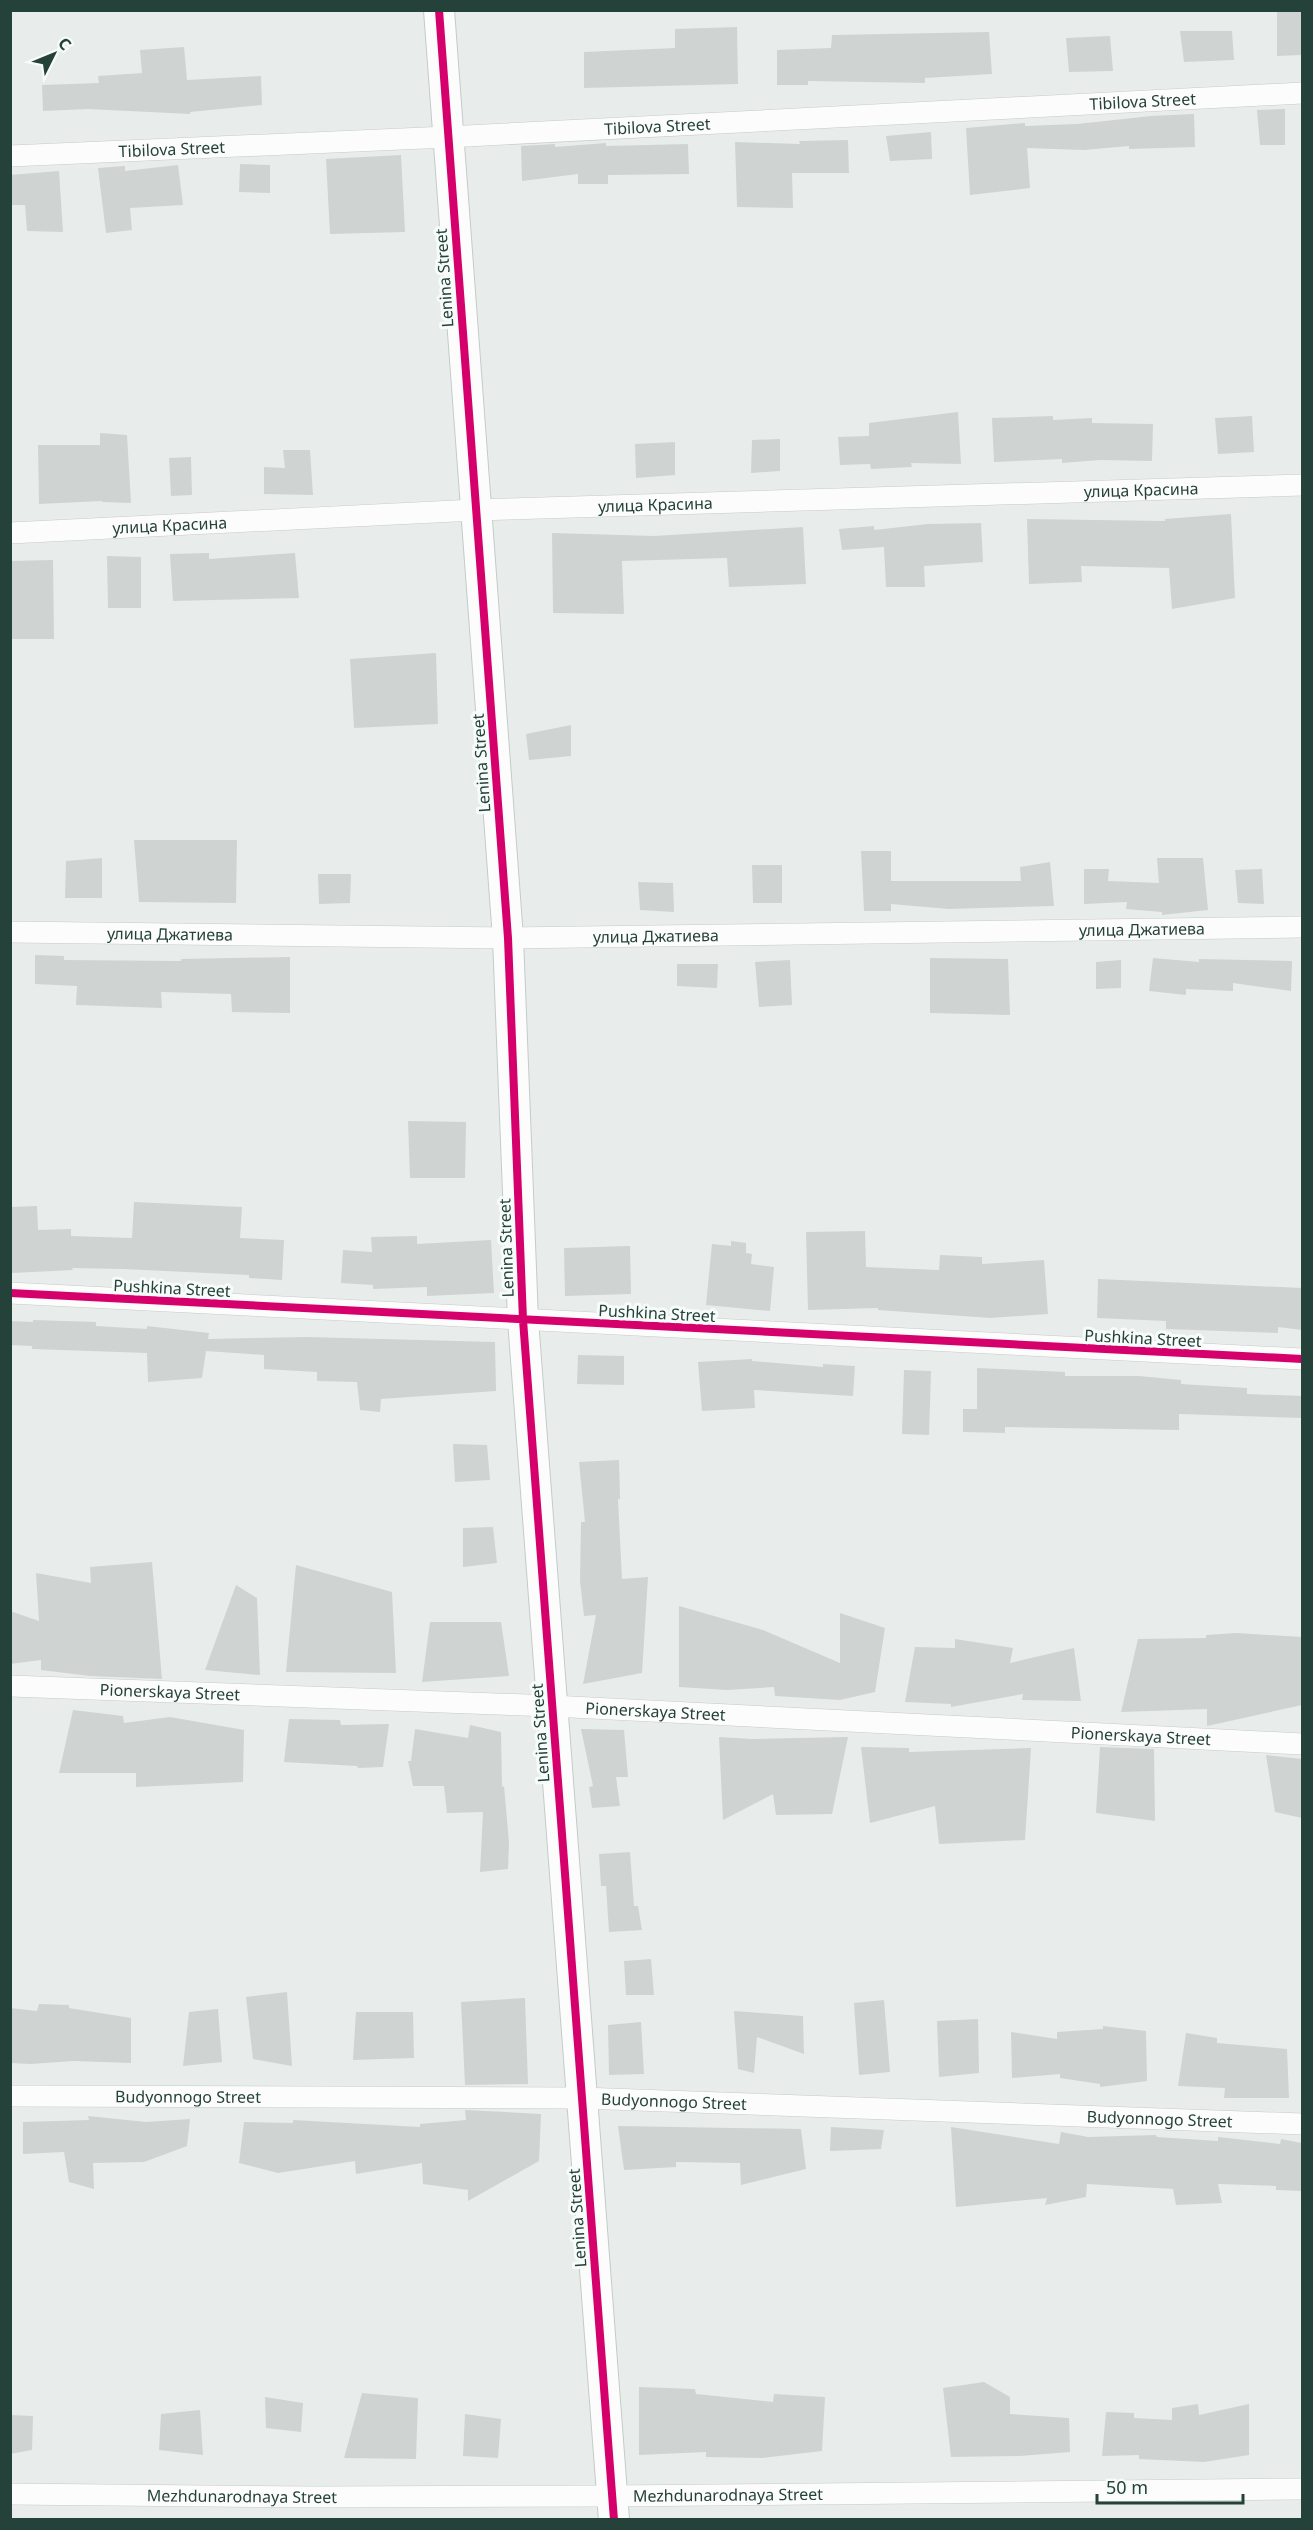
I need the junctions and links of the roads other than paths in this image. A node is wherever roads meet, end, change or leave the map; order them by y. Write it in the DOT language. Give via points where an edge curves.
graph roads {
  1 [pos="439,10"];
  2 [pos="1302,93"];
  3 [pos="447,137"];
  4 [pos="10,156"];
  5 [pos="1302,485"];
  6 [pos="475,510"];
  7 [pos="10,533"];
  8 [pos="1302,927"];
  9 [pos="10,932"];
  10 [pos="508,938"];
  11 [pos="10,1293"];
  12 [pos="523,1320"];
  13 [pos="1302,1359"];
  14 [pos="10,1686"];
  15 [pos="552,1706"];
  16 [pos="1302,1744"];
  17 [pos="10,2096"];
  18 [pos="581,2098"];
  19 [pos="1302,2124"];
  20 [pos="1302,2489"];
  21 [pos="10,2494"];
  22 [pos="613,2508"];
  1 -- 3 [label="street, Lenina Street"];
  2 -- 3 [label="street, Tibilova Street"];
  3 -- 4 [label="street, Tibilova Street"];
  3 -- 6 [label="street, Lenina Street"];
  5 -- 6 [label="street, улица Красина"];
  6 -- 7 [label="street, улица Красина"];
  6 -- 10 [label="street, Lenina Street"];
  8 -- 10 [label="street, улица Джатиева"];
  9 -- 10 [label="street, улица Джатиева"];
  10 -- 12 [label="street, Lenina Street"];
  11 -- 12 [label="street, Pushkina Street"];
  12 -- 13 [label="street, Pushkina Street"];
  12 -- 15 [label="street, Lenina Street"];
  14 -- 15 [label="street, Pionerskaya Street"];
  15 -- 16 [label="street, Pionerskaya Street"];
  15 -- 18 [label="street, Lenina Street"];
  17 -- 18 [label="street, Budyonnogo Street"];
  18 -- 19 [label="street, Budyonnogo Street"];
  18 -- 22 [label="street, Lenina Street"];
  20 -- 22 [label="street, Mezhdunarodnaya Street"];
  21 -- 22 [label="street, Mezhdunarodnaya Street"];
}
